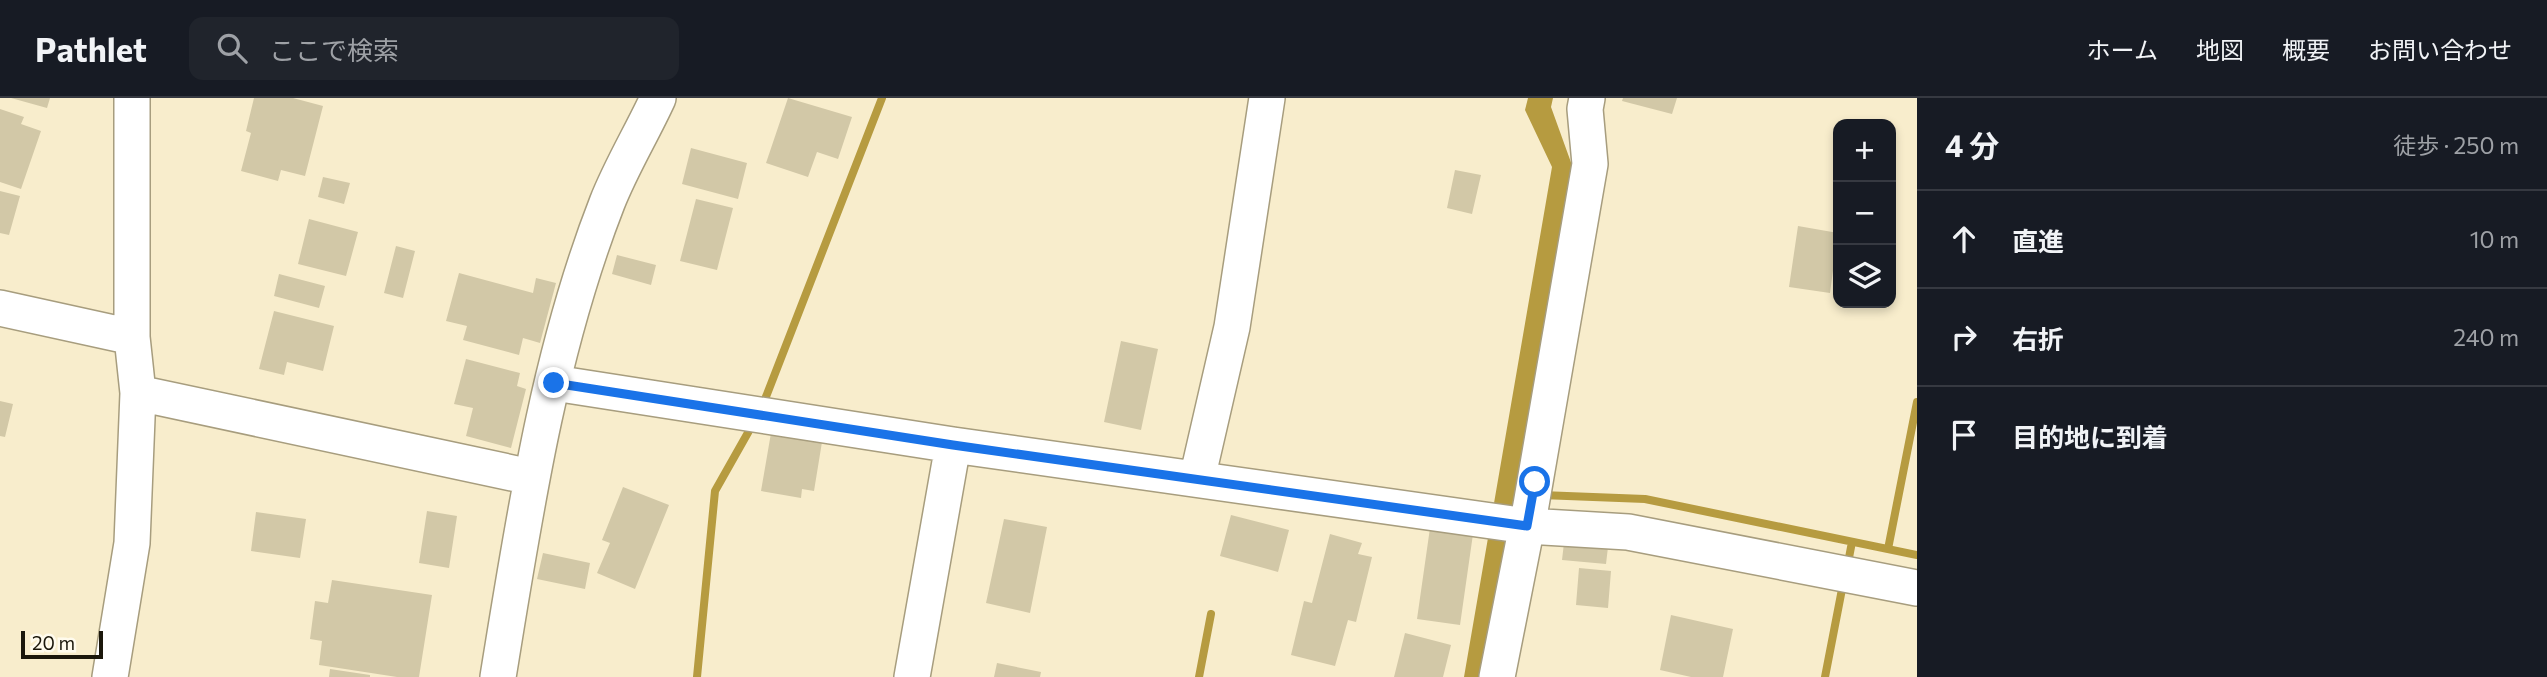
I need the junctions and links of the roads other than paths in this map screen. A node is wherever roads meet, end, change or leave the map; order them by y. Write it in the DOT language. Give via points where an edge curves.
graph roads {
  1 [pos="132,98"];
  2 [pos="659,98"];
  3 [pos="1267,98"];
  4 [pos="1587,98"];
  5 [pos="0,308"];
  6 [pos="132,337"];
  7 [pos="554,383"];
  8 [pos="138,393"];
  9 [pos="953,445"];
  10 [pos="531,477"];
  11 [pos="1197,480"];
  12 [pos="1519,511"];
  13 [pos="1917,589"];
  14 [pos="110,677"];
  15 [pos="498,677"];
  16 [pos="912,677"];
  17 [pos="1497,677"];
  1 -- 6 [label="street"];
  2 -- 7 [label="street" via="608,201 582,276"];
  3 -- 11 [label="street" via="1232,327"];
  4 -- 12 [label="street" via="1590,164"];
  5 -- 6 [label="street"];
  6 -- 8 [label="street"];
  7 -- 9 [label="street"];
  7 -- 10 [label="street"];
  8 -- 10 [label="street"];
  8 -- 14 [label="street" via="132,543"];
  9 -- 11 [label="street"];
  9 -- 16 [label="street"];
  10 -- 15 [label="street"];
  11 -- 12 [label="street"];
  12 -- 13 [label="street"];
  12 -- 17 [label="street"];
}
